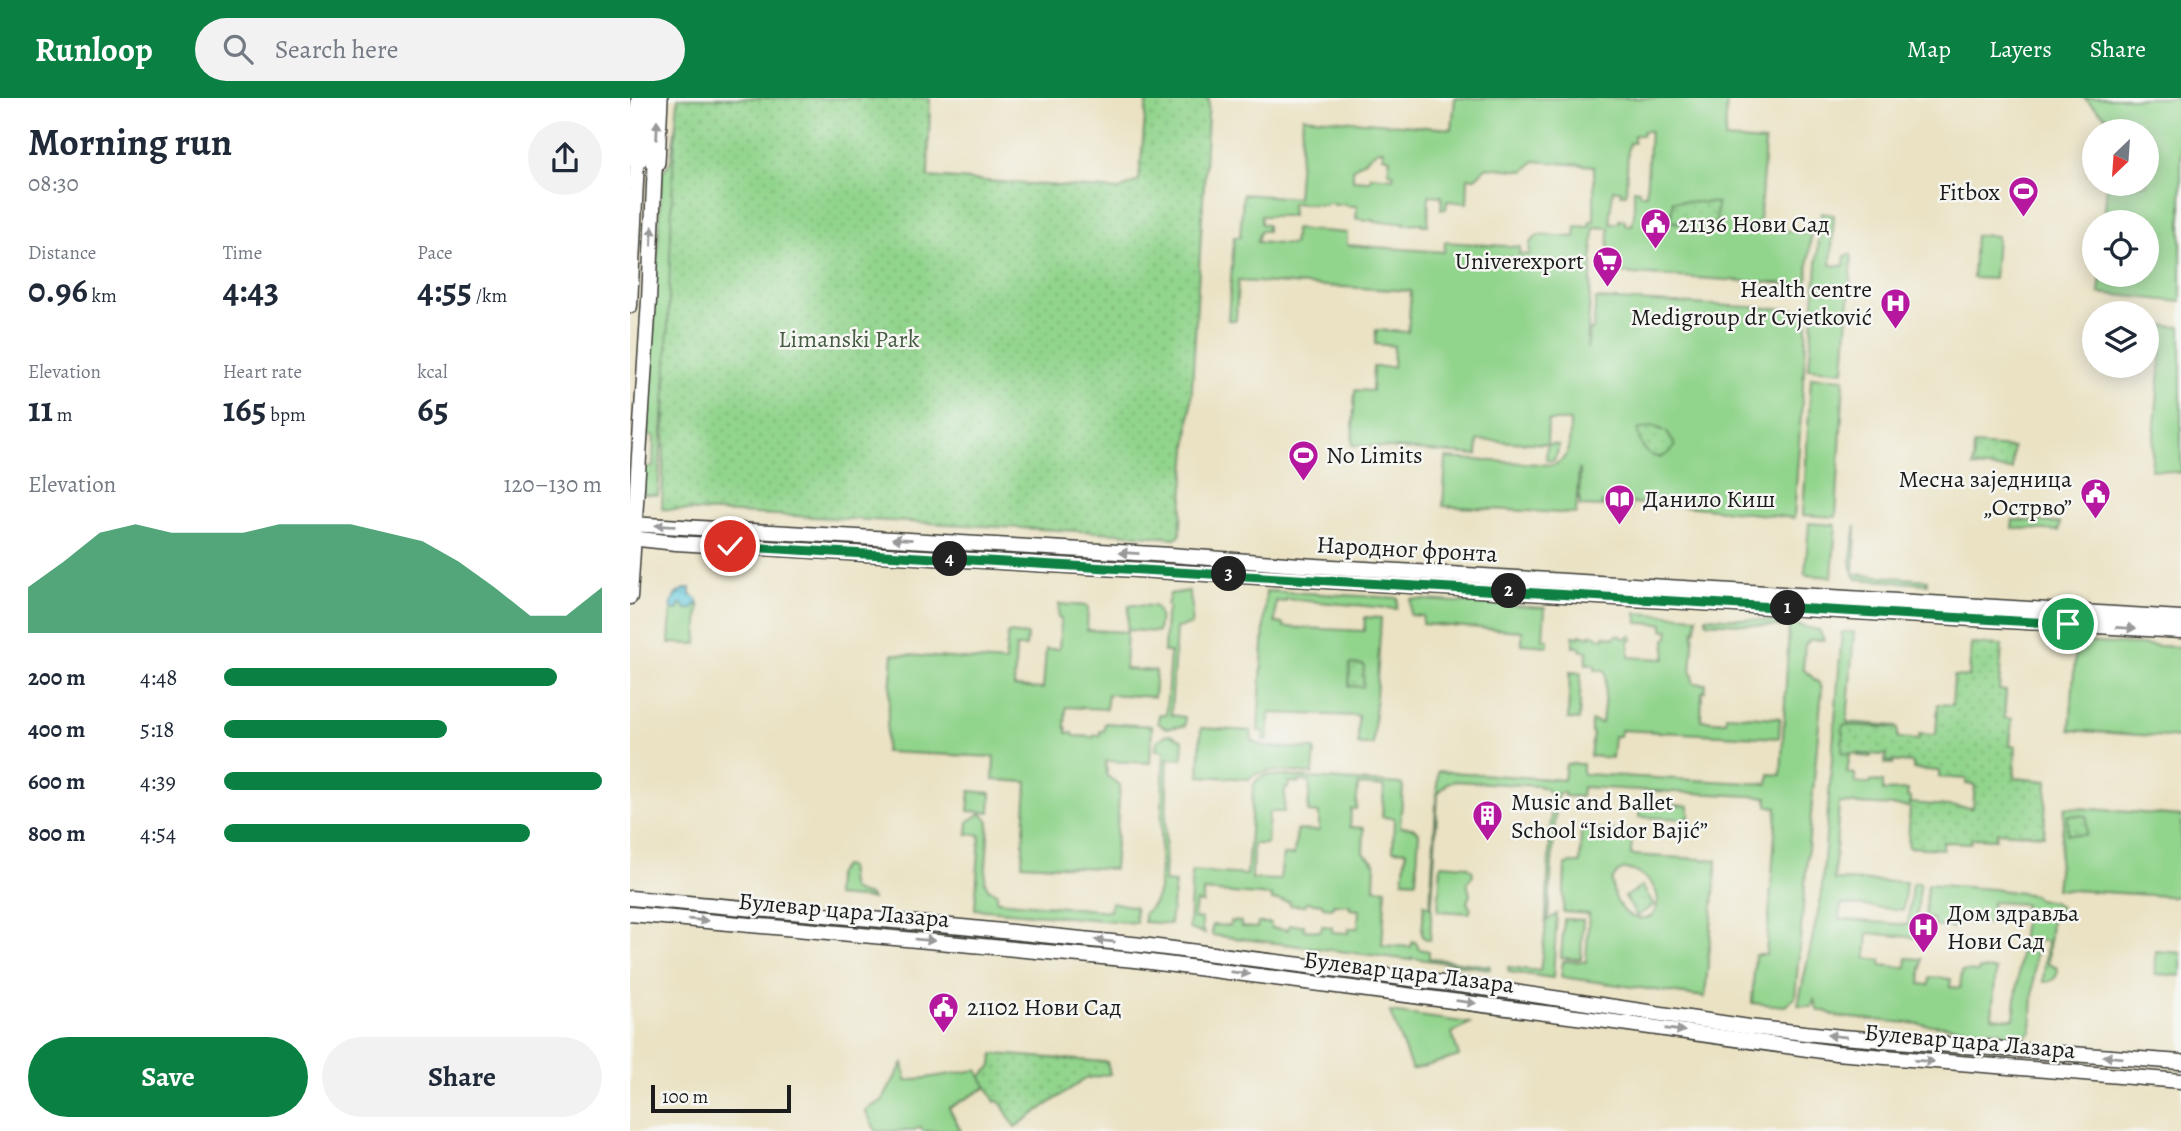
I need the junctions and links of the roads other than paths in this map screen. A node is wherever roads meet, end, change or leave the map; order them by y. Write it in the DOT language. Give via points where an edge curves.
graph roads {
  1 [pos="641,98"];
  2 [pos="658,98"];
  3 [pos="646,161"];
  4 [pos="630,306"];
  5 [pos="632,531"];
  6 [pos="630,597"];
  7 [pos="2181,618"];
  8 [pos="2181,631"];
  9 [pos="630,898"];
  10 [pos="630,914"];
  11 [pos="2181,1062"];
  12 [pos="2181,1081"];
  1 -- 3 [label="highway"];
  3 -- 2 [label="highway, one-way"];
  3 -- 4 [label="main road"];
  5 -- 3 [label="main road, one-way"];
  5 -- 6 [label="main road"];
  7 -- 5 [label="main road, Народног фронта, one-way" via="1158,554"];
  5 -- 8 [label="main road, Народног фронта, one-way" via="676,543"];
  11 -- 9 [label="main road, Булевар цара Лазара, one-way" via="1842,1037 1147,945"];
  10 -- 12 [label="main road, Булевар цара Лазара, one-way" via="1135,960 1836,1053"];
}
